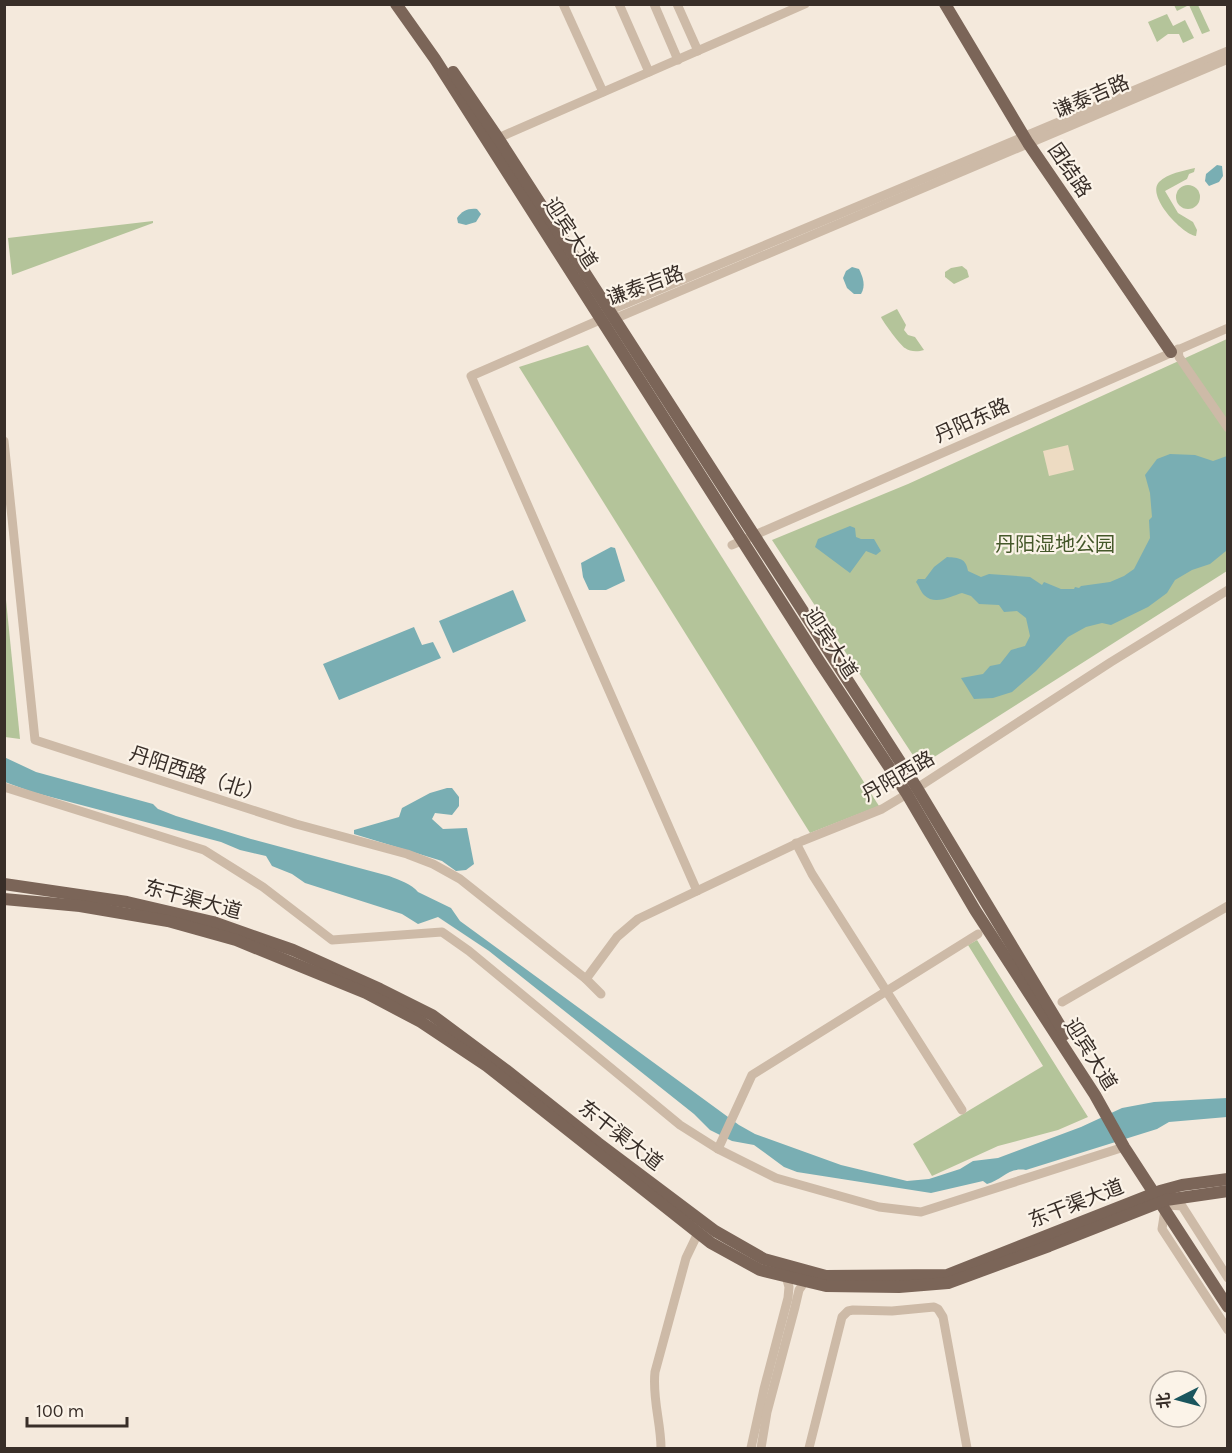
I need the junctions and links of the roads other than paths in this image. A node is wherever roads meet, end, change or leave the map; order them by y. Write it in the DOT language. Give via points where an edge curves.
graph roads {
  1 [pos="396,4"];
  2 [pos="406,4"];
  3 [pos="563,4"];
  4 [pos="619,4"];
  5 [pos="654,4"];
  6 [pos="677,4"];
  7 [pos="805,4"];
  8 [pos="945,4"];
  9 [pos="952,4"];
  10 [pos="698,51"];
  11 [pos="1227,51"];
  12 [pos="1227,59"];
  13 [pos="678,60"];
  14 [pos="650,72"];
  15 [pos="603,92"];
  16 [pos="498,138"];
  17 [pos="1030,138"];
  18 [pos="608,316"];
  19 [pos="1227,328"];
  20 [pos="1176,353"];
  21 [pos="1227,428"];
  22 [pos="4,441"];
  23 [pos="743,541"];
  24 [pos="1227,590"];
  25 [pos="4,787"];
  26 [pos="912,791"];
  27 [pos="796,843"];
  28 [pos="4,884"];
  29 [pos="697,891"];
  30 [pos="4,899"];
  31 [pos="1227,906"];
  32 [pos="978,934"];
  33 [pos="586,979"];
  34 [pos="887,991"];
  35 [pos="601,994"];
  36 [pos="1062,1002"];
  37 [pos="962,1110"];
  38 [pos="1123,1140"];
  39 [pos="718,1149"];
  40 [pos="1227,1179"];
  41 [pos="1227,1191"];
  42 [pos="1162,1200"];
  43 [pos="698,1233"];
  44 [pos="817,1274"];
  45 [pos="786,1276"];
  46 [pos="1227,1278"];
  47 [pos="804,1281"];
  48 [pos="1227,1299"];
  49 [pos="1227,1307"];
  50 [pos="1227,1330"];
  51 [pos="661,1449"];
  52 [pos="751,1449"];
  53 [pos="761,1449"];
  54 [pos="808,1449"];
  55 [pos="967,1449"];
  1 -- 18 [label="main road, 迎宾大道"];
  2 -- 16 [label="main road, 迎宾大道"];
  3 -- 15 [label="street"];
  4 -- 14 [label="street"];
  5 -- 13 [label="street"];
  6 -- 10 [label="street"];
  7 -- 10 [label="street"];
  8 -- 17 [label="main road, 团结路"];
  9 -- 17 [label="main road, 团结路"];
  10 -- 13 [label="street"];
  11 -- 17 [label="street, 谦泰吉路"];
  12 -- 17 [label="street, 谦泰吉路"];
  13 -- 14 [label="street"];
  14 -- 15 [label="street"];
  15 -- 16 [label="street"];
  16 -- 18 [label="main road, 迎宾大道"];
  17 -- 18 [label="street, 谦泰吉路"];
  17 -- 20 [label="main road, 团结路"];
  18 -- 23 [label="main road, 迎宾大道"];
  18 -- 29 [label="street, 谦泰吉路" via="471,376"];
  19 -- 20 [label="street, 丹阳东路"];
  20 -- 21 [label="street"];
  20 -- 23 [label="street, 丹阳东路"];
  22 -- 33 [label="street, 丹阳西路（北）" via="35,740 434,864 460,879"];
  23 -- 26 [label="main road, 迎宾大道" via="819,661"];
  24 -- 26 [label="street, 丹阳西路"];
  25 -- 39 [label="street" via="204,850 263,887 332,940 442,932 680,1125"];
  26 -- 27 [label="street, 丹阳西路" via="882,809"];
  26 -- 38 [label="main road, 迎宾大道" via="975,910"];
  27 -- 29 [label="street, 丹阳西路"];
  27 -- 34 [label="street"];
  28 -- 44 [label="main road, 东干渠大道" via="127,902 213,922 293,950 380,989 432,1016 715,1231 764,1259"];
  29 -- 33 [label="street, 丹阳西路" via="638,919 618,937"];
  30 -- 43 [label="main road, 东干渠大道" via="80,906 168,921 236,940 366,993 420,1022 487,1066"];
  31 -- 36 [label="street"];
  32 -- 34 [label="street"];
  33 -- 35 [label="street, 丹阳西路（北）"];
  34 -- 37 [label="street"];
  34 -- 39 [label="street" via="752,1075"];
  38 -- 39 [label="street" via="921,1212 879,1207 777,1178"];
  38 -- 42 [label="main road, 迎宾大道"];
  40 -- 42 [label="main road, 东干渠大道" via="1182,1185"];
  41 -- 42 [label="main road, 东干渠大道"];
  42 -- 44 [label="main road, 东干渠大道" via="947,1275"];
  42 -- 46 [label="street" via="1182,1206"];
  42 -- 47 [label="main road, 东干渠大道" via="948,1283 826,1286"];
  42 -- 48 [label="main road, 迎宾大道"];
  42 -- 49 [label="main road, 迎宾大道"];
  42 -- 50 [label="street" via="1162,1229"];
  43 -- 45 [label="main road, 东干渠大道" via="760,1270"];
  43 -- 51 [label="street" via="686,1258 655,1372 653,1387"];
  44 -- 47 [label="street"];
  45 -- 47 [label="main road, 东干渠大道"];
  45 -- 52 [label="street" via="789,1298"];
  47 -- 53 [label="street" via="767,1412"];
  54 -- 55 [label="street" via="840,1324 848,1311 934,1307 943,1317"];
}
